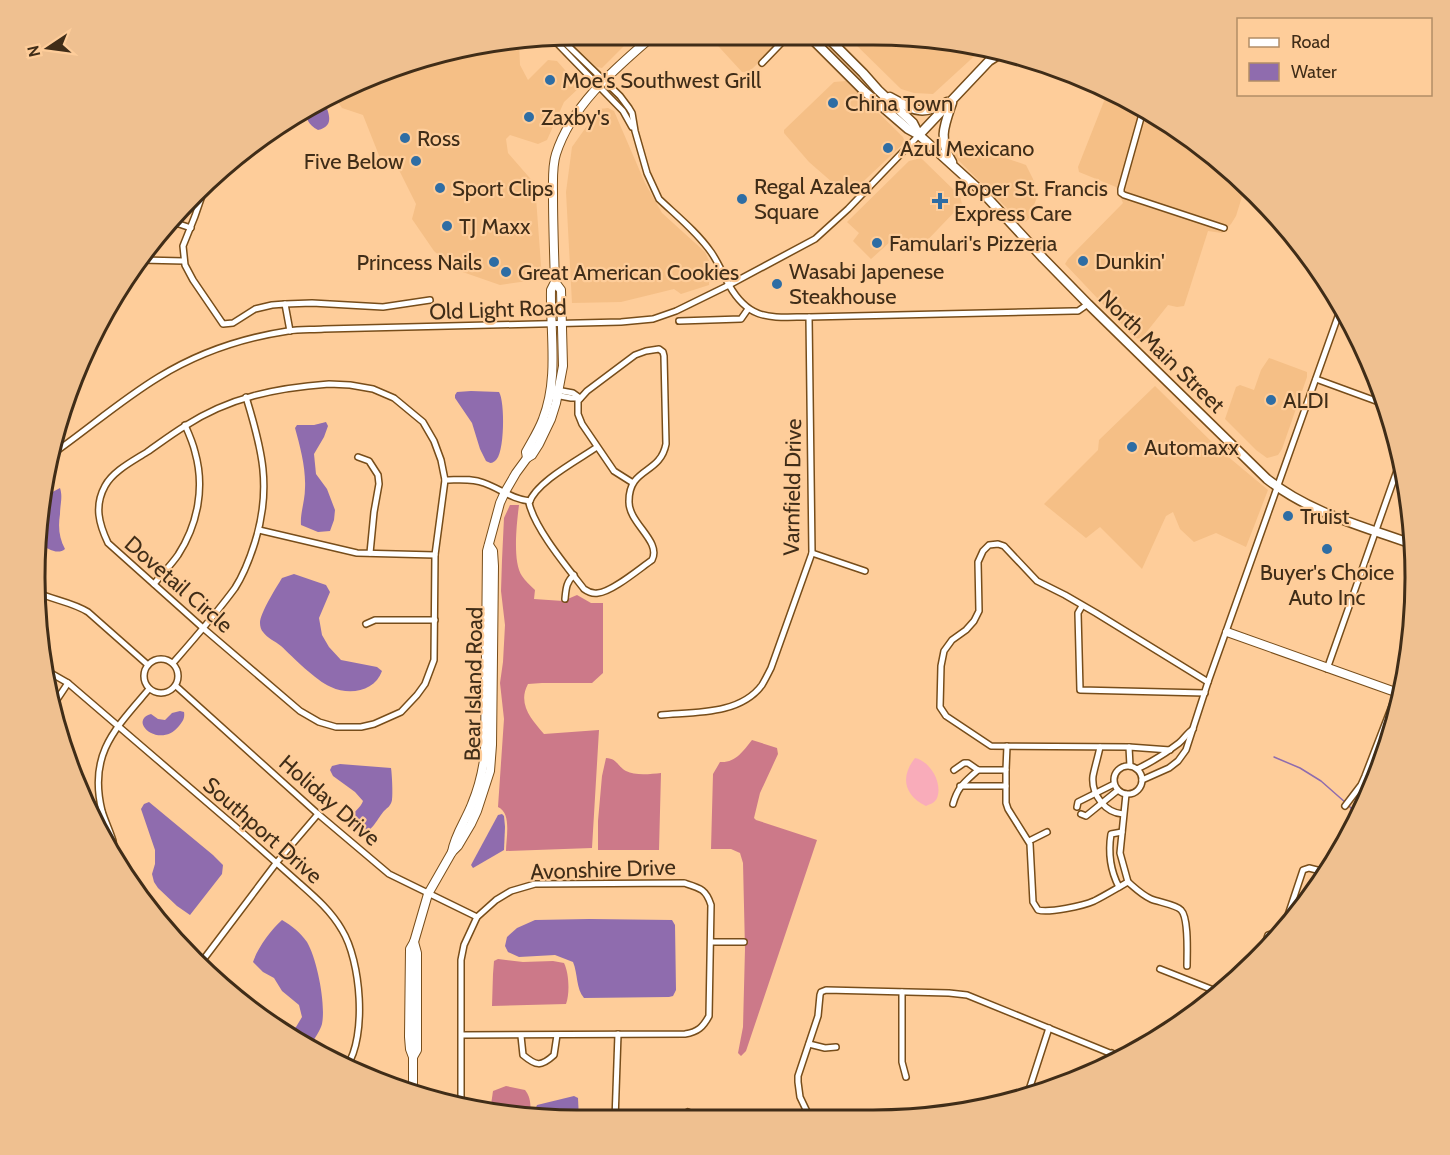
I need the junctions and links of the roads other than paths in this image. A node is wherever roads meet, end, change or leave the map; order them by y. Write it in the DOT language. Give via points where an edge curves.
graph roads {
  1 [pos="567,45"];
  2 [pos="643,45"];
  3 [pos="779,45"];
  4 [pos="818,45"];
  5 [pos="835,45"];
  6 [pos="560,46"];
  7 [pos="992,59"];
  8 [pos="762,63"];
  9 [pos="602,84"];
  10 [pos="878,90"];
  11 [pos="955,97"];
  12 [pos="1141,117"];
  13 [pos="919,135"];
  14 [pos="958,170"];
  15 [pos="198,205"];
  16 [pos="179,224"];
  17 [pos="190,228"];
  18 [pos="1224,228"];
  19 [pos="150,260"];
  20 [pos="184,261"];
  21 [pos="555,282"];
  22 [pos="729,285"];
  23 [pos="430,300"];
  24 [pos="285,304"];
  25 [pos="1088,304"];
  26 [pos="748,309"];
  27 [pos="809,317"];
  28 [pos="1338,318"];
  29 [pos="680,321"];
  30 [pos="551,323"];
  31 [pos="562,323"];
  32 [pos="290,331"];
  33 [pos="1316,379"];
  34 [pos="554,392"];
  35 [pos="246,397"];
  36 [pos="580,398"];
  37 [pos="1375,401"];
  38 [pos="185,425"];
  39 [pos="61,447"];
  40 [pos="597,447"];
  41 [pos="358,457"];
  42 [pos="1395,475"];
  43 [pos="445,480"];
  44 [pos="633,483"];
  45 [pos="1278,487"];
  46 [pos="505,492"];
  47 [pos="530,501"];
  48 [pos="259,530"];
  49 [pos="1375,532"];
  50 [pos="1404,541"];
  51 [pos="370,553"];
  52 [pos="812,553"];
  53 [pos="435,555"];
  54 [pos="865,571"];
  55 [pos="574,575"];
  56 [pos="153,584"];
  57 [pos="46,596"];
  58 [pos="565,598"];
  59 [pos="1082,606"];
  60 [pos="435,620"];
  61 [pos="366,624"];
  62 [pos="203,628"];
  63 [pos="1227,632"];
  64 [pos="174,663"];
  65 [pos="148,665"];
  66 [pos="1327,669"];
  67 [pos="54,675"];
  68 [pos="1208,682"];
  69 [pos="68,683"];
  70 [pos="176,686"];
  71 [pos="149,689"];
  72 [pos="1392,692"];
  73 [pos="1205,693"];
  74 [pos="59,697"];
  75 [pos="661,715"];
  76 [pos="118,726"];
  77 [pos="1193,729"];
  78 [pos="1181,742"];
  79 [pos="1379,742"];
  80 [pos="1007,746"];
  81 [pos="1100,747"];
  82 [pos="1129,747"];
  83 [pos="1188,747"];
  84 [pos="1170,750"];
  85 [pos="1130,766"];
  86 [pos="954,770"];
  87 [pos="978,770"];
  88 [pos="1006,770"];
  89 [pos="1137,770"];
  90 [pos="1142,780"];
  91 [pos="960,786"];
  92 [pos="1006,786"];
  93 [pos="1116,787"];
  94 [pos="1096,792"];
  95 [pos="1126,794"];
  96 [pos="1102,803"];
  97 [pos="953,804"];
  98 [pos="1345,806"];
  99 [pos="1077,807"];
  100 [pos="102,812"];
  101 [pos="318,814"];
  102 [pos="1081,814"];
  103 [pos="1123,814"];
  104 [pos="108,828"];
  105 [pos="1047,832"];
  106 [pos="1122,832"];
  107 [pos="1029,841"];
  108 [pos="277,862"];
  109 [pos="1317,870"];
  110 [pos="1128,882"];
  111 [pos="1119,887"];
  112 [pos="428,894"];
  113 [pos="1290,908"];
  114 [pos="477,917"];
  115 [pos="711,942"];
  116 [pos="744,942"];
  117 [pos="205,958"];
  118 [pos="1187,966"];
  119 [pos="1160,969"];
  120 [pos="1211,989"];
  121 [pos="902,992"];
  122 [pos="1049,1028"];
  123 [pos="618,1034"];
  124 [pos="461,1035"];
  125 [pos="556,1035"];
  126 [pos="521,1036"];
  127 [pos="809,1044"];
  128 [pos="836,1047"];
  129 [pos="1112,1053"];
  130 [pos="352,1059"];
  131 [pos="906,1077"];
  132 [pos="413,1084"];
  133 [pos="1030,1086"];
  134 [pos="461,1097"];
  135 [pos="615,1110"];
  136 [pos="806,1110"];
  1 -- 9 [label="street"];
  2 -- 9 [label="street"];
  3 -- 8 [label="street"];
  4 -- 13 [label="main road, North Main Street" via="864,91"];
  5 -- 10 [label="main road, North Main Street"];
  6 -- 9 [label="street"];
  7 -- 11 [label="main road"];
  9 -- 21 [label="street" via="572,120 555,155"];
  9 -- 22 [label="street" via="635,131 659,199 708,248"];
  10 -- 11 [label="main road" via="913,109 926,111"];
  10 -- 13 [label="main road, North Main Street" via="913,123"];
  11 -- 13 [label="main road"];
  11 -- 14 [label="main road" via="943,137 946,152"];
  12 -- 18 [label="street" via="1121,193"];
  13 -- 14 [label="main road, North Main Street"];
  13 -- 22 [label="street, Old Light Road" via="815,239"];
  14 -- 25 [label="main road, North Main Street"];
  15 -- 17 [label="street"];
  16 -- 17 [label="street"];
  17 -- 20 [label="street" via="183,246"];
  19 -- 20 [label="street"];
  20 -- 24 [label="street" via="223,324 233,323 255,309"];
  21 -- 30 [label="street, Bear Island Road" via="551,290"];
  21 -- 31 [label="street, Bear Island Road" via="561,290"];
  22 -- 26 [label="street"];
  22 -- 31 [label="street, Old Light Road" via="653,319"];
  23 -- 24 [label="street" via="383,307"];
  24 -- 32 [label="street"];
  25 -- 27 [label="street" via="1078,311"];
  25 -- 45 [label="main road, North Main Street"];
  26 -- 27 [label="street" via="763,316"];
  26 -- 29 [label="street" via="741,319"];
  27 -- 52 [label="street, Varnfield Drive"];
  28 -- 33 [label="street"];
  30 -- 31 [label="street, Old Light Road"];
  30 -- 32 [label="street, Old Light Road"];
  30 -- 34 [label="street, Bear Island Road"];
  31 -- 34 [label="street, Bear Island Road" via="563,366"];
  32 -- 39 [label="street, Old Light Road" via="232,344 188,360 149,383"];
  33 -- 37 [label="street"];
  33 -- 45 [label="street"];
  34 -- 36 [label="street"];
  34 -- 46 [label="street, Bear Island Road" via="545,433"];
  35 -- 38 [label="street, Dovetail Circle"];
  35 -- 43 [label="street, Dovetail Circle" via="283,388 329,384 373,389 394,398 423,422 434,441"];
  35 -- 48 [label="street" via="263,463 264,501"];
  36 -- 40 [label="street" via="579,418"];
  36 -- 44 [label="street" via="635,355 659,349 663,352 666,444 658,462"];
  38 -- 56 [label="street" via="195,451 200,495 191,532"];
  38 -- 56 [label="street, Dovetail Circle" via="114,474 99,502 99,524 108,543"];
  40 -- 44 [label="street" via="614,471"];
  40 -- 47 [label="street" via="547,481"];
  41 -- 51 [label="street" via="369,461 378,475"];
  42 -- 49 [label="street"];
  43 -- 46 [label="street" via="474,480"];
  43 -- 53 [label="street, Dovetail Circle"];
  44 -- 55 [label="street" via="629,506 653,547 652,560 600,593 584,589"];
  45 -- 49 [label="main road, North Main Street" via="1313,508"];
  45 -- 63 [label="street"];
  46 -- 47 [label="street"];
  46 -- 112 [label="street, Bear Island Road" via="487,551 482,776 452,852"];
  47 -- 55 [label="street" via="537,523"];
  48 -- 51 [label="street"];
  48 -- 62 [label="street" via="246,568"];
  49 -- 50 [label="main road, North Main Street"];
  49 -- 66 [label="street"];
  51 -- 53 [label="street"];
  52 -- 54 [label="street"];
  52 -- 75 [label="street, Varnfield Drive" via="761,686 745,700 727,707"];
  53 -- 60 [label="street, Dovetail Circle"];
  55 -- 58 [label="street" via="566,585"];
  56 -- 62 [label="street, Dovetail Circle"];
  57 -- 65 [label="street" via="88,612"];
  59 -- 68 [label="street"];
  59 -- 73 [label="street" via="1078,613 1080,690"];
  59 -- 80 [label="street" via="1037,581 1004,546 989,545 983,551 978,562 979,611 944,651 940,707 949,719 985,743"];
  60 -- 61 [label="street" via="375,620"];
  60 -- 62 [label="street, Dovetail Circle" via="434,660 421,690 400,712 361,727 336,727 300,711"];
  62 -- 64 [label="street"];
  63 -- 66 [label="street"];
  63 -- 68 [label="street"];
  64 -- 65 [label="street" via="162,658"];
  64 -- 70 [label="street" via="178,671"];
  65 -- 71 [label="street" via="144,675"];
  66 -- 72 [label="street"];
  67 -- 69 [label="street, Southport Drive"];
  68 -- 73 [label="street"];
  69 -- 74 [label="street"];
  69 -- 76 [label="street, Southport Drive"];
  70 -- 71 [label="street" via="162,693"];
  70 -- 101 [label="street, Holiday Drive"];
  71 -- 76 [label="street"];
  73 -- 77 [label="street"];
  76 -- 100 [label="street" via="99,764"];
  76 -- 108 [label="street, Southport Drive"];
  77 -- 78 [label="street"];
  77 -- 83 [label="street"];
  78 -- 83 [label="street"];
  78 -- 84 [label="street"];
  79 -- 98 [label="street" via="1361,785"];
  80 -- 81 [label="street"];
  80 -- 88 [label="street"];
  81 -- 82 [label="street"];
  81 -- 94 [label="street" via="1093,777"];
  82 -- 84 [label="street"];
  82 -- 85 [label="street"];
  83 -- 90 [label="street" via="1169,768"];
  84 -- 89 [label="street"];
  85 -- 89 [label="street"];
  85 -- 93 [label="street" via="1114,775"];
  86 -- 87 [label="street" via="968,763"];
  87 -- 88 [label="street"];
  87 -- 91 [label="street"];
  88 -- 92 [label="street"];
  89 -- 90 [label="street"];
  90 -- 95 [label="street" via="1137,791"];
  91 -- 92 [label="street"];
  91 -- 97 [label="street"];
  92 -- 107 [label="street" via="1008,809"];
  93 -- 94 [label="street"];
  93 -- 95 [label="street"];
  93 -- 96 [label="street"];
  94 -- 96 [label="street"];
  94 -- 99 [label="street" via="1078,802"];
  95 -- 103 [label="street"];
  96 -- 102 [label="street" via="1086,816"];
  96 -- 103 [label="street"];
  100 -- 104 [label="street"];
  101 -- 108 [label="street"];
  101 -- 112 [label="street, Holiday Drive" via="389,874"];
  103 -- 106 [label="street"];
  105 -- 107 [label="street"];
  106 -- 110 [label="street" via="1120,853"];
  106 -- 111 [label="street" via="1111,834 1109,853"];
  107 -- 111 [label="street" via="1033,902 1038,910 1091,902"];
  108 -- 117 [label="street"];
  108 -- 130 [label="street, Southport Drive" via="328,909 352,952 357,975 358,1036"];
  109 -- 113 [label="street" via="1303,870"];
  110 -- 111 [label="street"];
  110 -- 118 [label="street" via="1149,898 1182,911"];
  112 -- 114 [label="street, Holiday Drive"];
  112 -- 132 [label="street, Bear Island Road" via="414,942 417,1050 413,1057"];
  114 -- 115 [label="street, Avonshire Drive" via="511,891 535,884 684,883 708,895"];
  114 -- 124 [label="street, Avonshire Drive" via="461,960"];
  115 -- 116 [label="street"];
  115 -- 123 [label="street, Avonshire Drive" via="709,1016 703,1027 685,1034"];
  119 -- 120 [label="street"];
  121 -- 122 [label="street" via="967,995"];
  121 -- 127 [label="street" via="821,992"];
  121 -- 131 [label="street" via="902,1062"];
  122 -- 129 [label="street"];
  122 -- 133 [label="street"];
  123 -- 125 [label="street, Avonshire Drive"];
  123 -- 135 [label="street"];
  124 -- 126 [label="street, Avonshire Drive"];
  124 -- 134 [label="street, Avonshire Drive"];
  125 -- 126 [label="street, Avonshire Drive"];
  125 -- 126 [label="street" via="554,1055 539,1064 523,1055"];
  127 -- 128 [label="street"];
  127 -- 136 [label="street" via="798,1076"];
}
